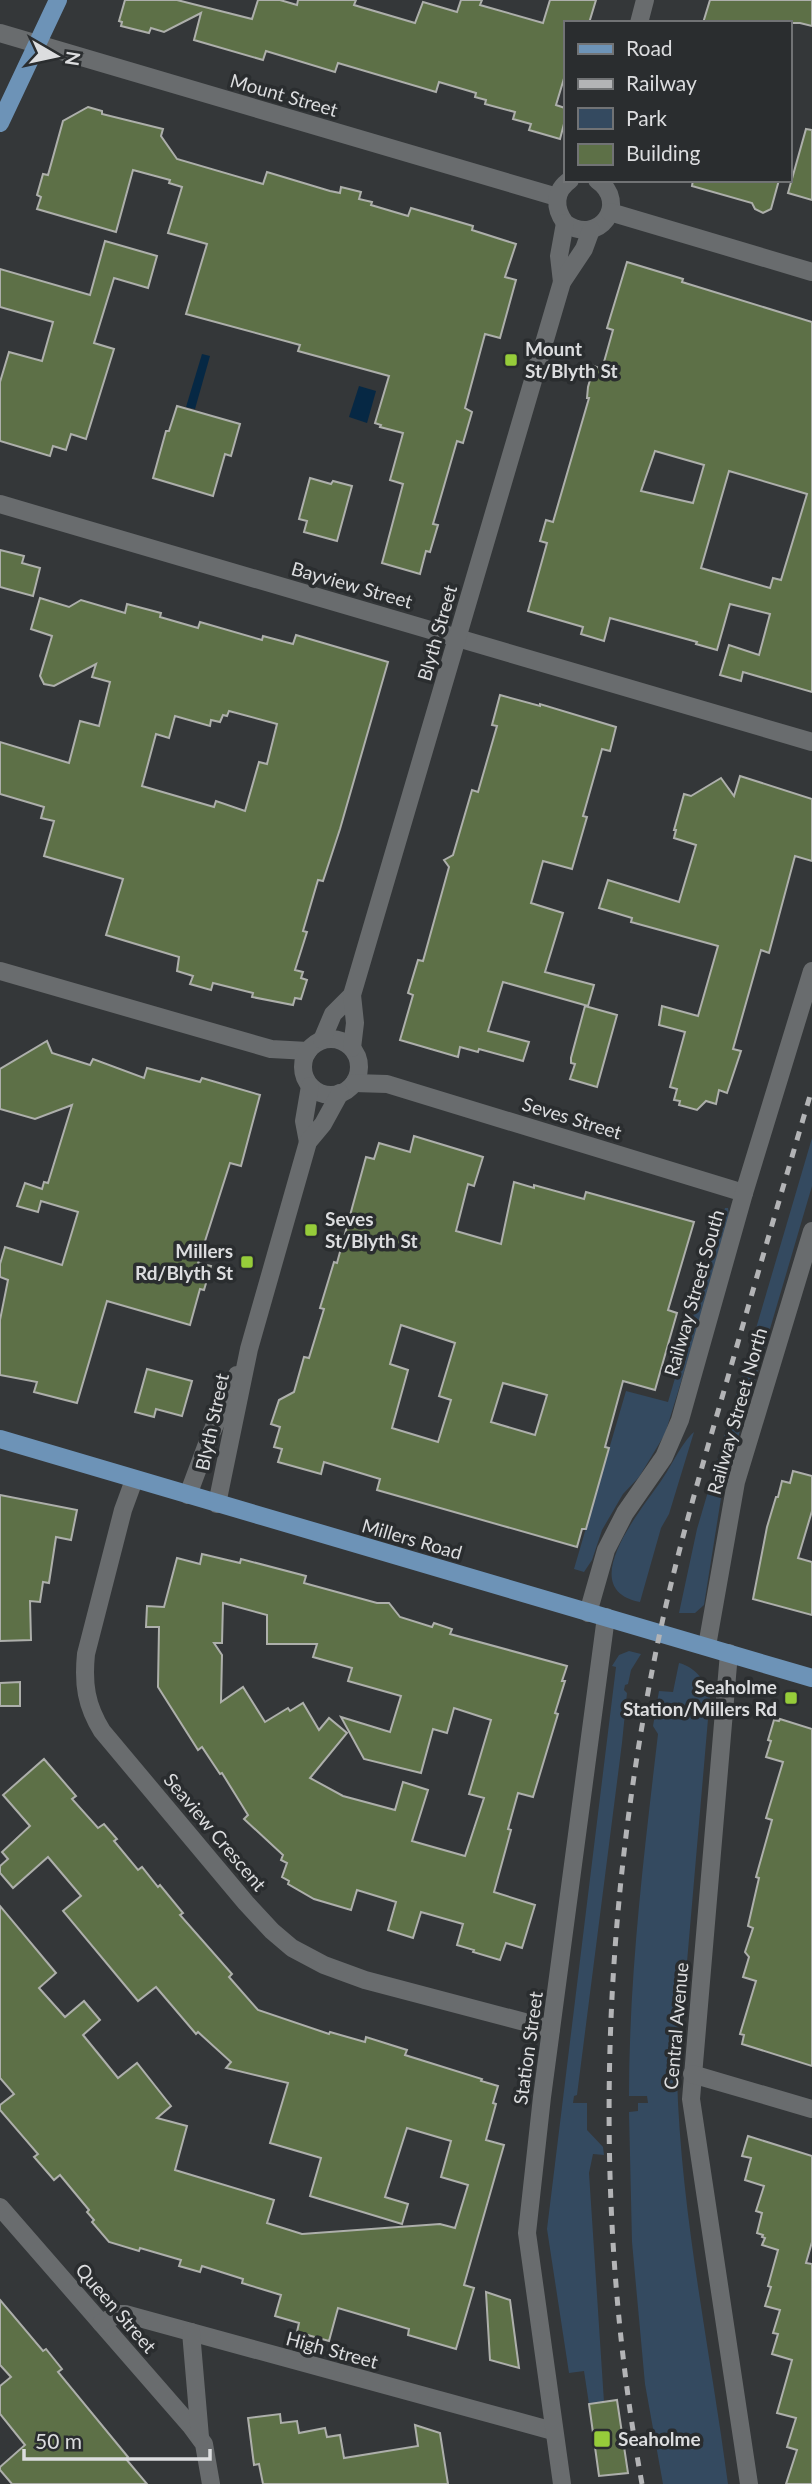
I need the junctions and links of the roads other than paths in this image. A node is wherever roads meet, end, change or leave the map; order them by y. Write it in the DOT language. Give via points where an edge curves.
graph roads {
  1 [pos="58,0"];
  2 [pos="645,0"];
  3 [pos="640,21"];
  4 [pos="0,33"];
  5 [pos="36,44"];
  6 [pos="0,123"];
  7 [pos="568,182"];
  8 [pos="602,182"];
  9 [pos="558,197"];
  10 [pos="610,212"];
  11 [pos="565,223"];
  12 [pos="591,230"];
  13 [pos="812,272"];
  14 [pos="562,282"];
  15 [pos="0,503"];
  16 [pos="458,638"];
  17 [pos="812,742"];
  18 [pos="0,971"];
  19 [pos="812,971"];
  20 [pos="352,995"];
  21 [pos="315,1045"];
  22 [pos="271,1049"];
  23 [pos="303,1068"];
  24 [pos="351,1072"];
  25 [pos="310,1086"];
  26 [pos="308,1142"];
  27 [pos="744,1193"];
  28 [pos="812,1231"];
  29 [pos="249,1349"];
  30 [pos="0,1439"];
  31 [pos="134,1480"];
  32 [pos="188,1495"];
  33 [pos="217,1504"];
  34 [pos="597,1615"];
  35 [pos="708,1646"];
  36 [pos="729,1653"];
  37 [pos="812,1678"];
  38 [pos="551,2029"];
  39 [pos="692,2074"];
  40 [pos="812,2109"];
  41 [pos="0,2207"];
  42 [pos="101,2323"];
  43 [pos="191,2332"];
  44 [pos="553,2431"];
  45 [pos="200,2438"];
  46 [pos="211,2484"];
  47 [pos="562,2484"];
  48 [pos="749,2484"];
  1 -- 5 [label="main road"];
  2 -- 3 [label="street"];
  4 -- 5 [label="street, Mount Street"];
  5 -- 6 [label="main road"];
  5 -- 9 [label="street, Mount Street"];
  7 -- 9 [label="street"];
  8 -- 10 [label="street" via="609,194"];
  9 -- 11 [label="street" via="559,216"];
  10 -- 12 [label="street"];
  10 -- 13 [label="street"];
  11 -- 12 [label="street" via="572,229"];
  11 -- 14 [label="street, Blyth Street" via="559,256"];
  12 -- 14 [label="street, Blyth Street"];
  14 -- 16 [label="street, Blyth Street"];
  15 -- 16 [label="street, Bayview Street"];
  16 -- 17 [label="street, Bayview Street"];
  16 -- 20 [label="street, Blyth Street"];
  18 -- 22 [label="street"];
  19 -- 27 [label="street, Railway Street South"];
  20 -- 21 [label="street, Blyth Street"];
  20 -- 24 [label="street, Blyth Street"];
  21 -- 22 [label="street"];
  21 -- 23 [label="street"];
  21 -- 24 [label="street" via="340,1040"];
  22 -- 23 [label="street"];
  23 -- 25 [label="street"];
  24 -- 25 [label="street" via="327,1095"];
  24 -- 26 [label="street, Blyth Street" via="327,1118"];
  24 -- 27 [label="street, Seves Street"];
  25 -- 26 [label="street, Blyth Street" via="304,1121"];
  26 -- 29 [label="street, Blyth Street"];
  27 -- 34 [label="street, Railway Street South" via="672,1441 616,1529 599,1572"];
  28 -- 35 [label="street, Railway Street North" via="736,1482"];
  29 -- 32 [label="street, Blyth Street"];
  29 -- 33 [label="street, Blyth Street"];
  30 -- 31 [label="main road, Millers Road"];
  31 -- 32 [label="main road, Millers Road"];
  31 -- 38 [label="street, Seaview Crescent" via="86,1654 86,1696 102,1731 246,1903 292,1948 365,1980"];
  32 -- 33 [label="main road, Millers Road"];
  33 -- 34 [label="main road, Millers Road"];
  34 -- 35 [label="main road, Millers Road"];
  34 -- 38 [label="street, Station Street"];
  35 -- 36 [label="main road, Millers Road"];
  36 -- 37 [label="main road, Millers Road"];
  36 -- 39 [label="street, Central Avenue"];
  38 -- 44 [label="street, Station Street" via="527,2233"];
  39 -- 40 [label="street"];
  39 -- 48 [label="street, Central Avenue" via="697,2146"];
  41 -- 42 [label="street, Queen Street"];
  42 -- 43 [label="street, High Street" via="125,2314"];
  42 -- 45 [label="street, Queen Street"];
  43 -- 44 [label="street, High Street"];
  43 -- 45 [label="street, Queen Street"];
  44 -- 47 [label="street, Station Street"];
  45 -- 46 [label="street, Queen Street"];
}
